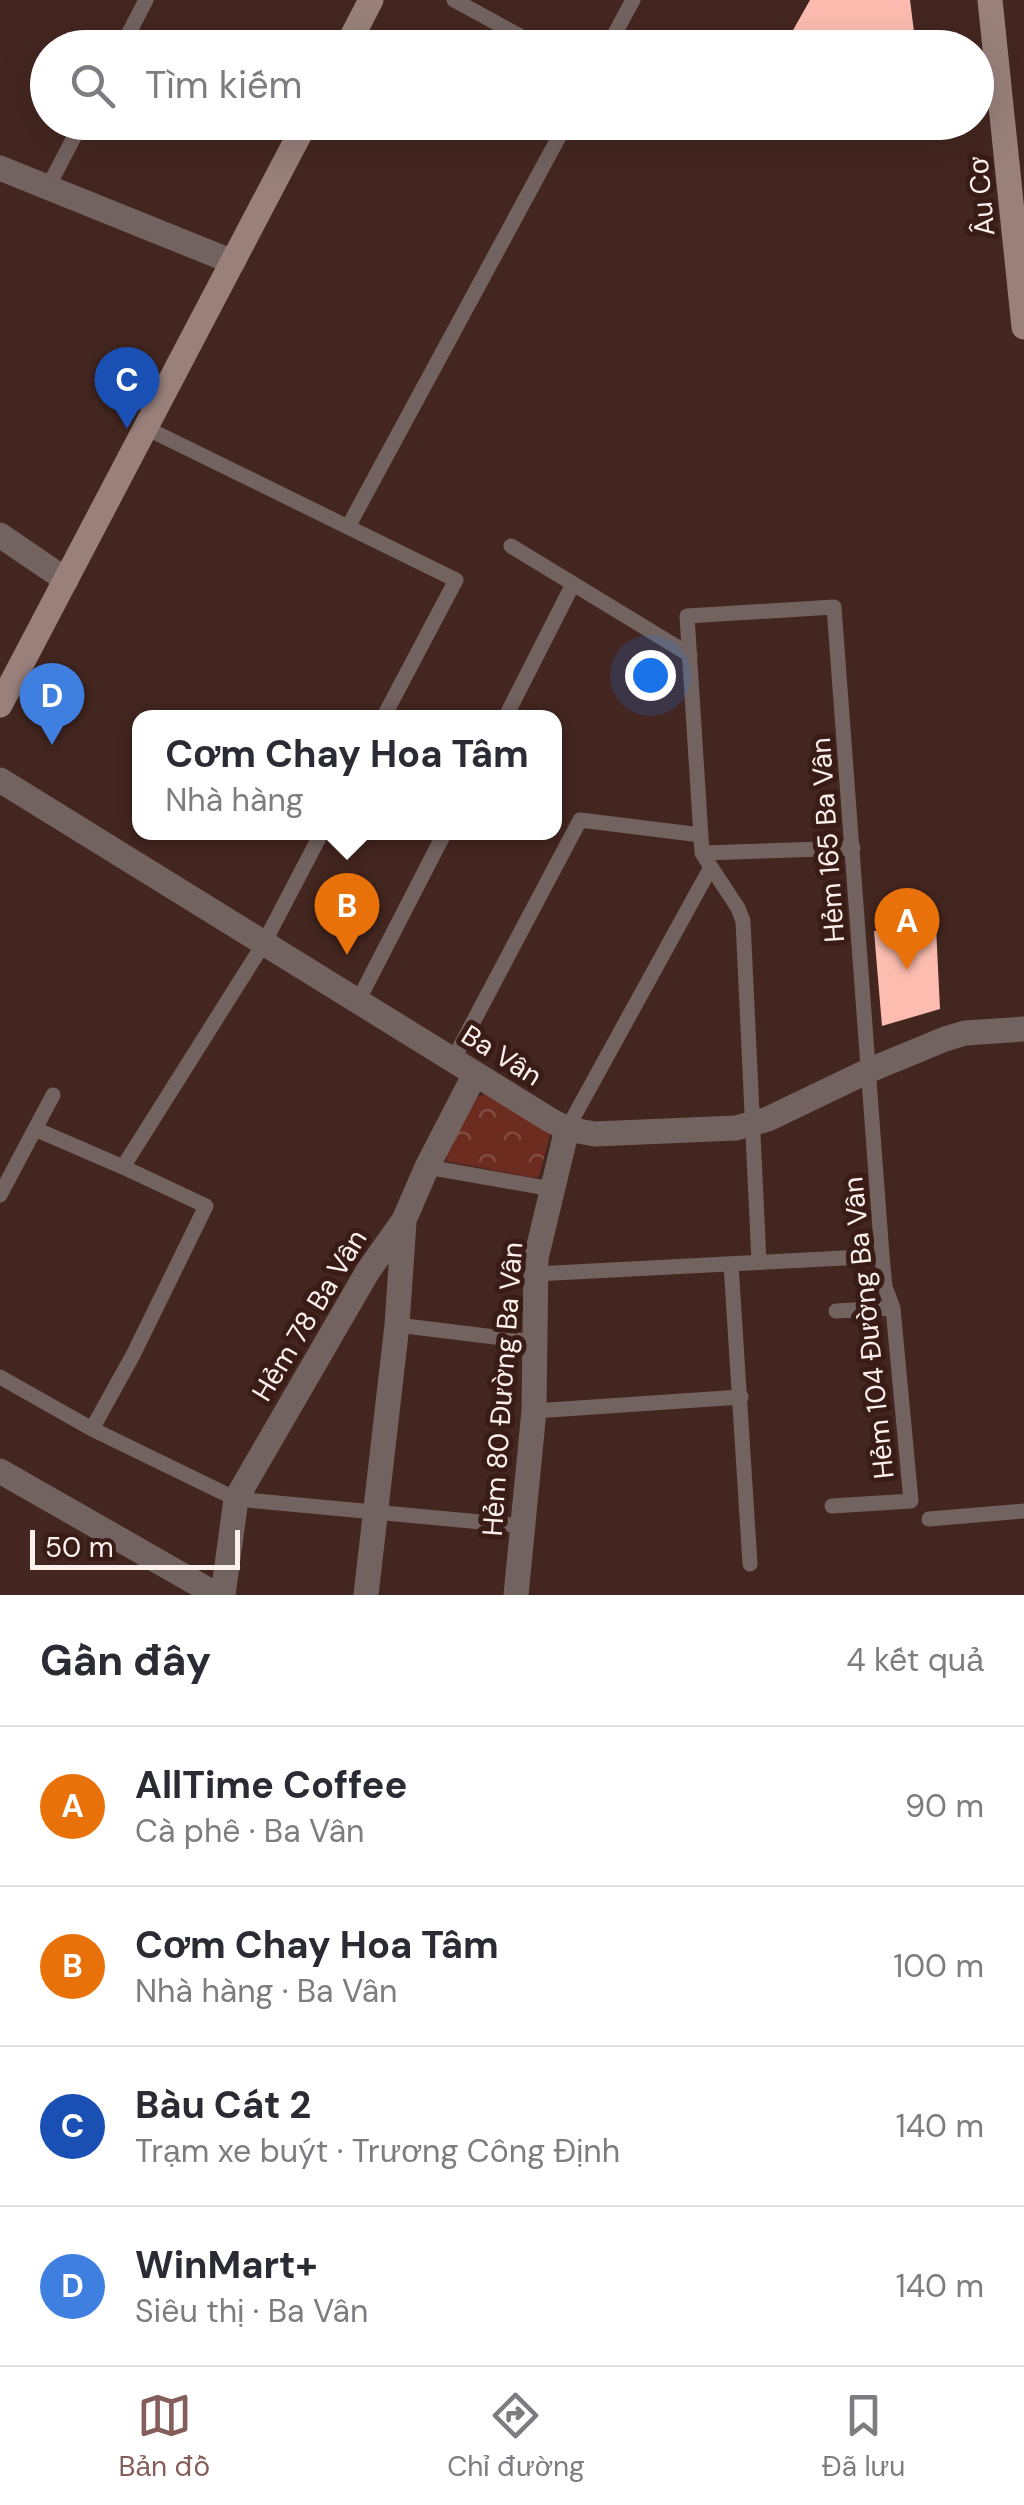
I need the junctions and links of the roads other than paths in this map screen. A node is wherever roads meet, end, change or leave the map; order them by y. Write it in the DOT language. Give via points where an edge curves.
graph roads {
  1 [pos="146,0"];
  2 [pos="371,0"];
  3 [pos="454,0"];
  4 [pos="632,0"];
  5 [pos="990,0"];
  6 [pos="131,30"];
  7 [pos="355,30"];
  8 [pos="509,30"];
  9 [pos="616,30"];
  10 [pos="993,30"];
  11 [pos="994,38"];
  12 [pos="73,140"];
  13 [pos="297,140"];
  14 [pos="556,140"];
  15 [pos="0,168"];
  16 [pos="48,187"];
  17 [pos="233,262"];
  18 [pos="1024,327"];
  19 [pos="146,428"];
  20 [pos="348,527"];
  21 [pos="0,535"];
  22 [pos="511,546"];
  23 [pos="66,580"];
  24 [pos="573,584"];
  25 [pos="690,655"];
  26 [pos="0,705"];
  27 [pos="387,710"];
  28 [pos="508,710"];
  29 [pos="0,780"];
  30 [pos="701,835"];
  31 [pos="318,840"];
  32 [pos="441,840"];
  33 [pos="853,848"];
  34 [pos="707,860"];
  35 [pos="264,943"];
  36 [pos="358,1001"];
  37 [pos="1024,1029"];
  38 [pos="453,1060"];
  39 [pos="870,1070"];
  40 [pos="475,1074"];
  41 [pos="53,1095"];
  42 [pos="751,1124"];
  43 [pos="567,1129"];
  44 [pos="35,1130"];
  45 [pos="124,1167"];
  46 [pos="427,1168"];
  47 [pos="552,1189"];
  48 [pos="0,1195"];
  49 [pos="404,1220"];
  50 [pos="882,1256"];
  51 [pos="758,1262"];
  52 [pos="732,1264"];
  53 [pos="535,1274"];
  54 [pos="893,1308"];
  55 [pos="836,1312"];
  56 [pos="397,1325"];
  57 [pos="534,1342"];
  58 [pos="0,1377"];
  59 [pos="740,1397"];
  60 [pos="534,1411"];
  61 [pos="92,1429"];
  62 [pos="0,1471"];
  63 [pos="236,1498"];
  64 [pos="832,1506"];
  65 [pos="1024,1511"];
  66 [pos="377,1512"];
  67 [pos="929,1519"];
  68 [pos="524,1526"];
  69 [pos="750,1564"];
  70 [pos="220,1595"];
  71 [pos="366,1595"];
  72 [pos="516,1595"];
  1 -- 6 [label="lane"];
  2 -- 7 [label="street"];
  3 -- 8 [label="lane"];
  4 -- 9 [label="lane"];
  5 -- 10 [label="street, Âu Cơ"];
  11 -- 18 [label="street, Âu Cơ"];
  12 -- 16 [label="lane"];
  13 -- 17 [label="street"];
  14 -- 20 [label="lane"];
  15 -- 16 [label="street"];
  16 -- 17 [label="street"];
  17 -- 19 [label="street"];
  19 -- 20 [label="lane"];
  19 -- 23 [label="street"];
  20 -- 27 [label="lane" via="456,580"];
  21 -- 23 [label="street"];
  22 -- 24 [label="lane"];
  23 -- 26 [label="street"];
  24 -- 25 [label="lane"];
  24 -- 28 [label="lane"];
  25 -- 30 [label="lane"];
  25 -- 33 [label="lane, Hẻm 165 Ba Vân" via="687,616 834,606"];
  29 -- 35 [label="street, Ba Vân"];
  30 -- 34 [label="lane"];
  30 -- 38 [label="lane" via="580,820"];
  31 -- 35 [label="lane"];
  32 -- 36 [label="lane"];
  33 -- 34 [label="lane"];
  33 -- 39 [label="lane, Hẻm 165 Ba Vân"];
  34 -- 42 [label="lane" via="743,921"];
  34 -- 43 [label="lane"];
  35 -- 36 [label="street, Ba Vân"];
  35 -- 45 [label="lane"];
  36 -- 38 [label="street, Ba Vân"];
  37 -- 39 [label="street, Ba Vân" via="965,1033"];
  38 -- 40 [label="street, Ba Vân"];
  39 -- 42 [label="street, Ba Vân"];
  39 -- 50 [label="lane, Hẻm 104 Đường Ba Vân"];
  40 -- 43 [label="street, Ba Vân"];
  40 -- 46 [label="street, Hẻm 78 Ba Vân"];
  41 -- 44 [label="lane"];
  42 -- 43 [label="street, Ba Vân" via="595,1134"];
  42 -- 51 [label="lane"];
  43 -- 47 [label="street, Hẻm 80 Đường Ba Vân"];
  44 -- 45 [label="lane"];
  44 -- 48 [label="lane"];
  45 -- 61 [label="lane" via="206,1206"];
  46 -- 47 [label="lane"];
  46 -- 49 [label="street, Hẻm 78 Ba Vân"];
  47 -- 53 [label="street, Hẻm 80 Đường Ba Vân"];
  49 -- 56 [label="street"];
  49 -- 63 [label="street, Hẻm 78 Ba Vân"];
  50 -- 51 [label="lane"];
  50 -- 54 [label="lane, Hẻm 104 Đường Ba Vân"];
  51 -- 52 [label="lane"];
  52 -- 53 [label="lane"];
  52 -- 59 [label="lane"];
  53 -- 57 [label="street, Hẻm 80 Đường Ba Vân"];
  54 -- 55 [label="lane"];
  54 -- 64 [label="lane, Hẻm 104 Đường Ba Vân" via="911,1501"];
  56 -- 57 [label="lane"];
  56 -- 66 [label="street"];
  57 -- 60 [label="street, Hẻm 80 Đường Ba Vân"];
  58 -- 61 [label="lane"];
  59 -- 60 [label="lane"];
  59 -- 69 [label="lane"];
  60 -- 68 [label="street, Hẻm 80 Đường Ba Vân"];
  61 -- 63 [label="lane"];
  62 -- 70 [label="street"];
  63 -- 66 [label="lane"];
  63 -- 70 [label="street, Hẻm 78 Ba Vân"];
  65 -- 67 [label="lane"];
  66 -- 68 [label="lane"];
  66 -- 71 [label="street"];
  68 -- 72 [label="street, Hẻm 80 Đường Ba Vân"];
}
